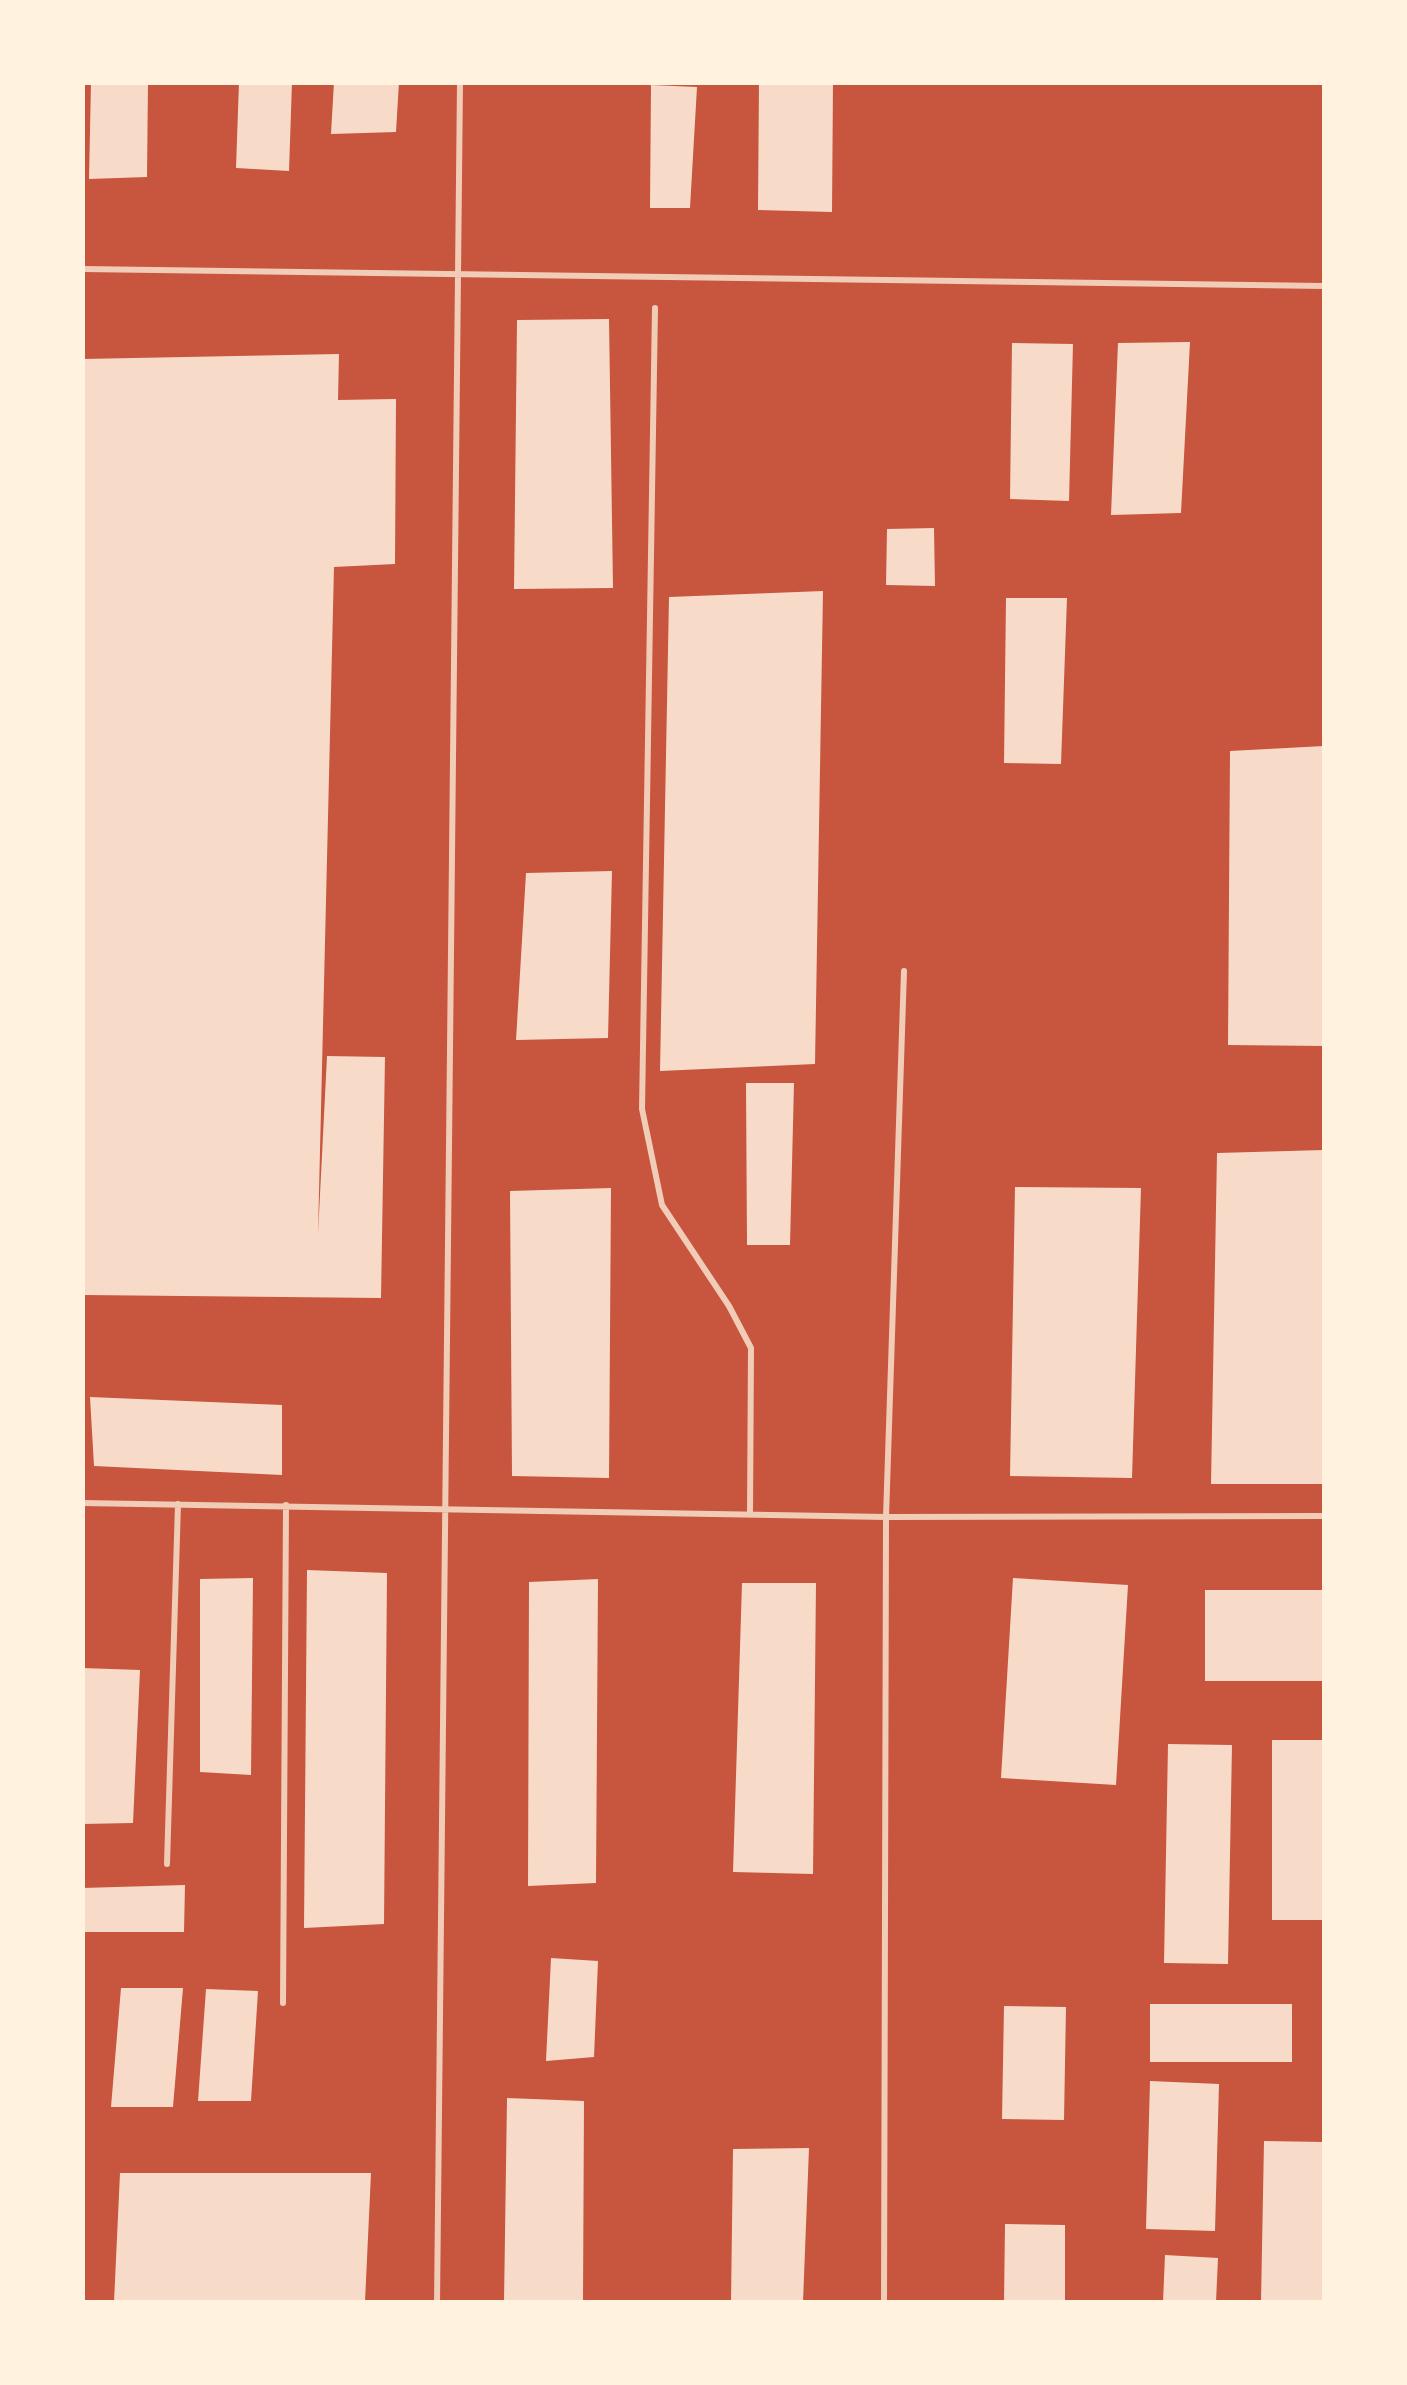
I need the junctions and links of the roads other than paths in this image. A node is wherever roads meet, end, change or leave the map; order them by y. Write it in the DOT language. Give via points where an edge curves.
graph roads {
  1 [pos="460,82"];
  2 [pos="82,270"];
  3 [pos="458,274"];
  4 [pos="1324,286"];
  5 [pos="655,308"];
  6 [pos="904,972"];
  7 [pos="82,1503"];
  8 [pos="178,1504"];
  9 [pos="286,1505"];
  10 [pos="447,1507"];
  11 [pos="750,1514"];
  12 [pos="1324,1516"];
  13 [pos="886,1517"];
  14 [pos="167,1864"];
  15 [pos="282,2004"];
  16 [pos="437,2302"];
  17 [pos="884,2302"];
  1 -- 3 [label="lane"];
  2 -- 3 [label="lane"];
  3 -- 4 [label="lane"];
  3 -- 10 [label="lane"];
  5 -- 11 [label="lane" via="642,1109 662,1205 751,1348"];
  6 -- 13 [label="lane"];
  7 -- 8 [label="lane"];
  8 -- 9 [label="lane"];
  8 -- 14 [label="lane"];
  9 -- 10 [label="lane"];
  9 -- 15 [label="lane"];
  10 -- 11 [label="lane"];
  10 -- 16 [label="lane"];
  11 -- 13 [label="lane"];
  12 -- 13 [label="lane"];
  13 -- 17 [label="lane"];
}
